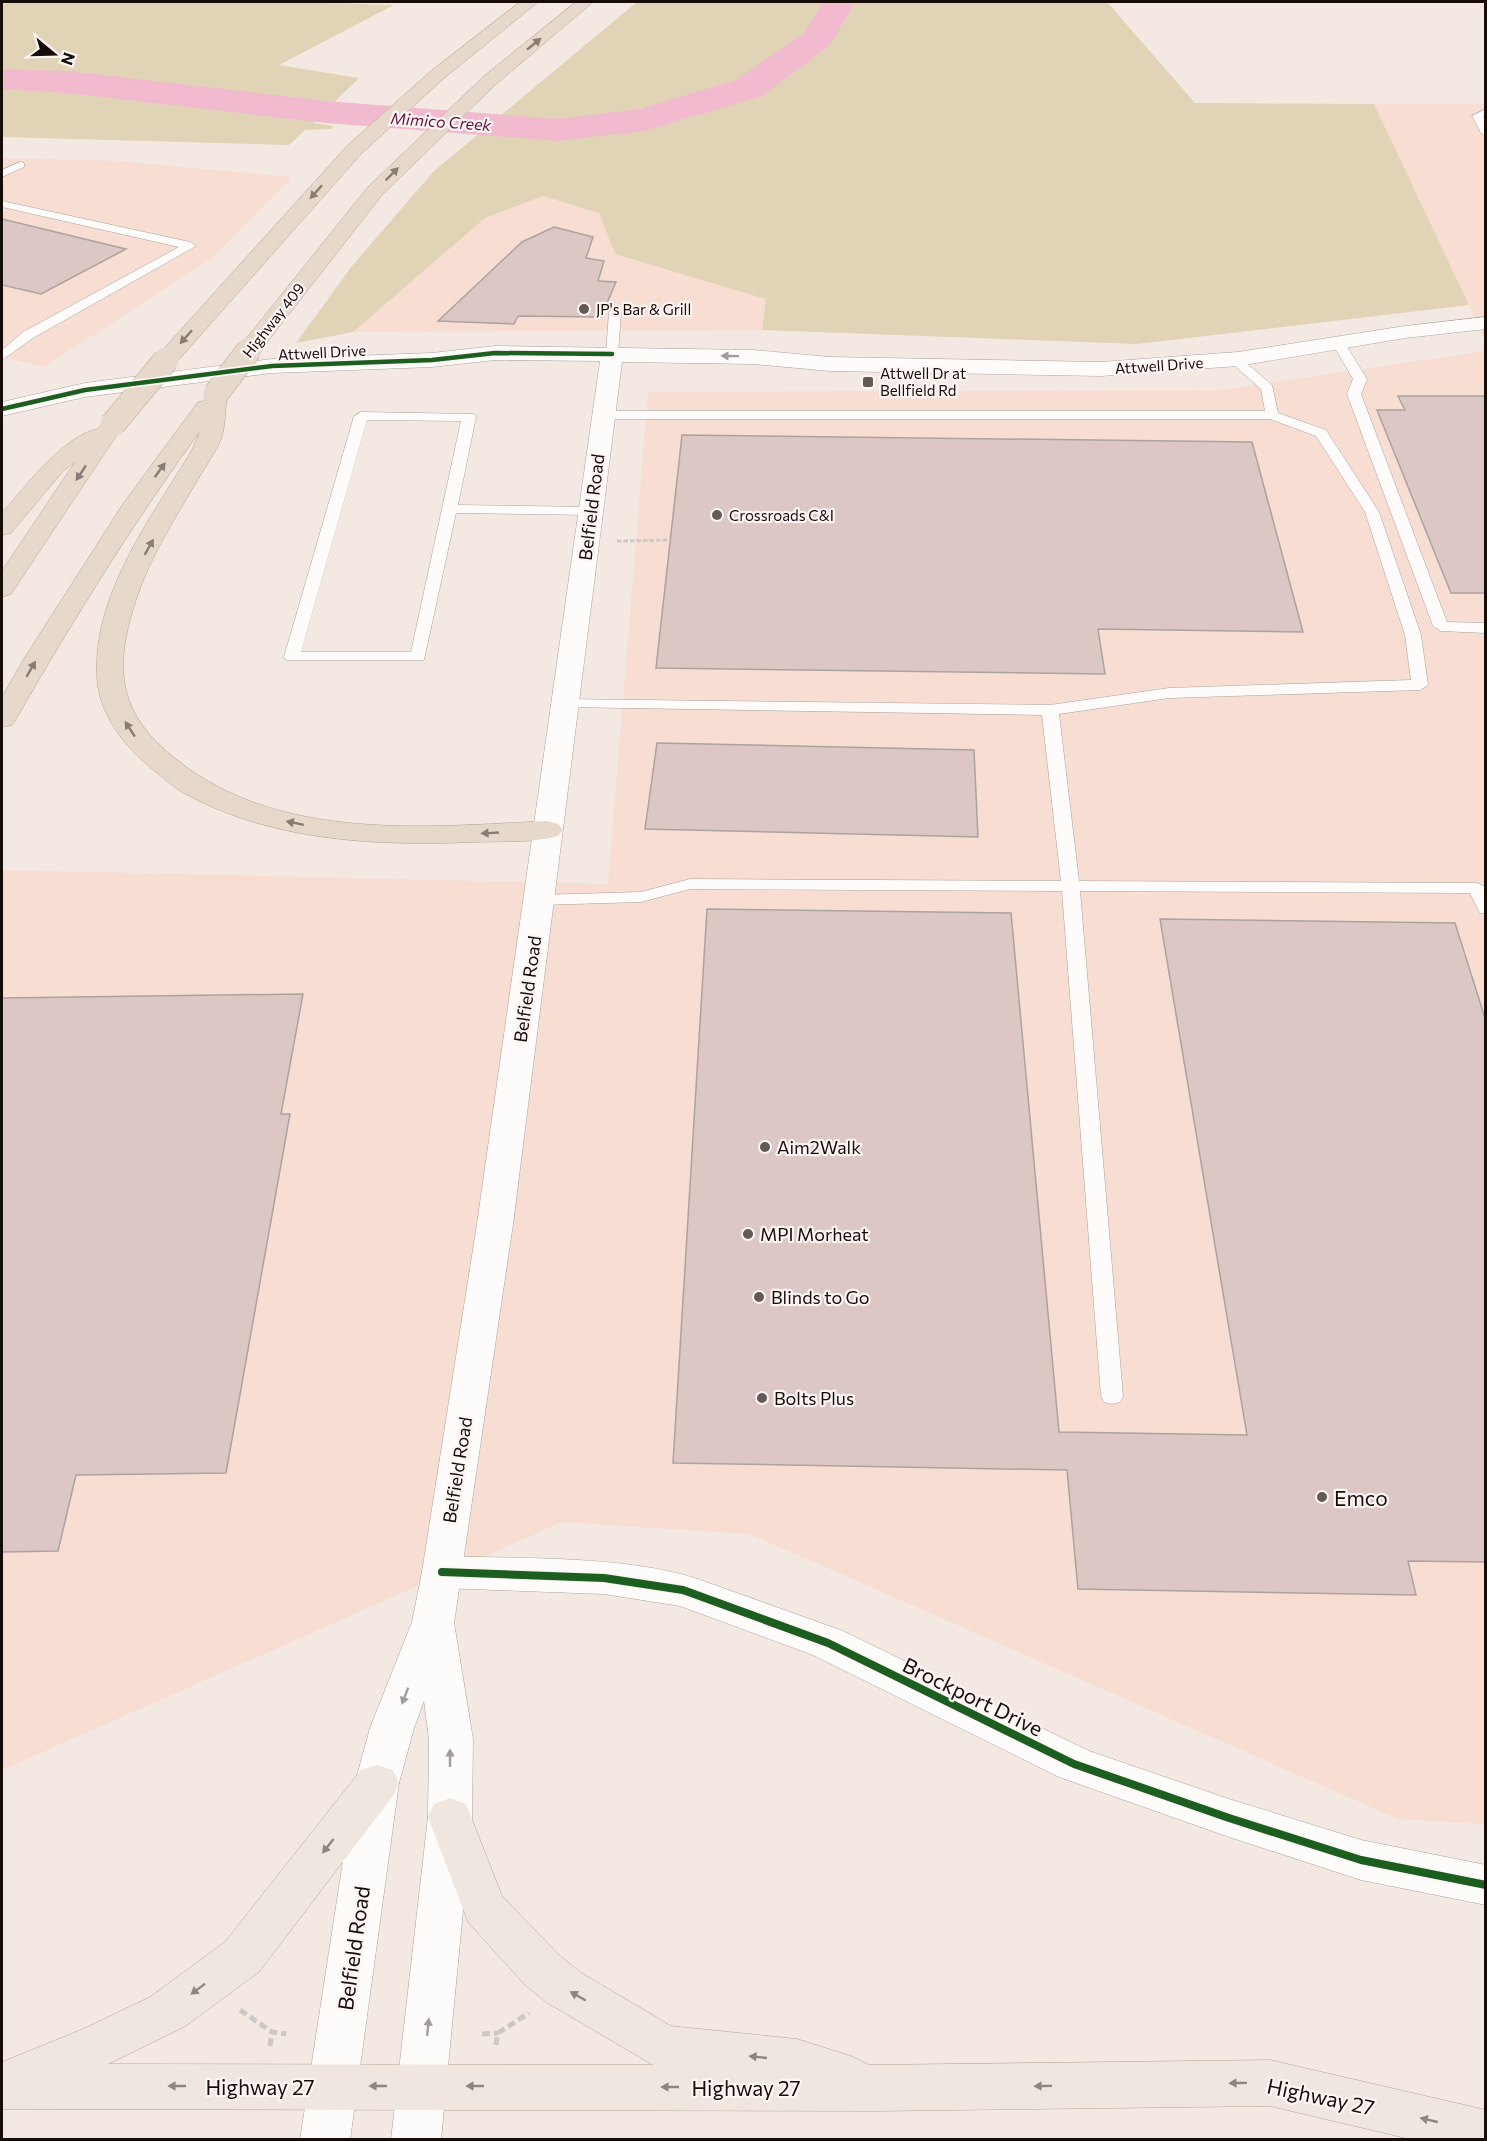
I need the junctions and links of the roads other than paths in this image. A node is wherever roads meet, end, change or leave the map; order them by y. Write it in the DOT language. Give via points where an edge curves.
graph roads {
  1 [pos="530,2"];
  2 [pos="585,2"];
  3 [pos="1485,112"];
  4 [pos="1485,133"];
  5 [pos="20,165"];
  6 [pos="2,174"];
  7 [pos="2,204"];
  8 [pos="615,312"];
  9 [pos="1485,323"];
  10 [pos="1338,343"];
  11 [pos="2,356"];
  12 [pos="1233,359"];
  13 [pos="611,362"];
  14 [pos="216,394"];
  15 [pos="3,405"];
  16 [pos="603,415"];
  17 [pos="1272,415"];
  18 [pos="112,424"];
  19 [pos="450,509"];
  20 [pos="591,511"];
  21 [pos="2,528"];
  22 [pos="2,589"];
  23 [pos="1485,628"];
  24 [pos="566,702"];
  25 [pos="1050,710"];
  26 [pos="2,719"];
  27 [pos="548,830"];
  28 [pos="1071,886"];
  29 [pos="539,900"];
  30 [pos="1485,909"];
  31 [pos="1112,1396"];
  32 [pos="442,1572"];
  33 [pos="433,1622"];
  34 [pos="377,1783"];
  35 [pos="450,1816"];
  36 [pos="1485,1885"];
  37 [pos="2,2086"];
  38 [pos="333,2086"];
  39 [pos="422,2086"];
  40 [pos="875,2088"];
  41 [pos="1485,2133"];
  42 [pos="326,2139"];
  43 [pos="416,2139"];
  1 -- 18 [label="highway, one-way, bridge" via="437,75 355,149"];
  14 -- 2 [label="highway, Highway 409, one-way, bridge" via="375,191 489,81"];
  3 -- 4 [label="lane" via="1477,116"];
  5 -- 6 [label="lane"];
  7 -- 11 [label="lane" via="190,246 28,335"];
  8 -- 13 [label="lane"];
  9 -- 10 [label="main road, Attwell Drive"];
  10 -- 12 [label="main road, Attwell Drive"];
  10 -- 23 [label="lane" via="1360,379 1354,394 1441,627"];
  12 -- 13 [label="main road, Attwell Drive" via="1101,369 830,364 752,372"];
  12 -- 17 [label="lane" via="1267,388"];
  13 -- 15 [label="main road, Attwell Drive" via="486,368 432,360 283,366 85,390"];
  13 -- 16 [label="main road, Belfield Road"];
  26 -- 14 [label="highway, Highway 409, one-way" via="135,504"];
  27 -- 14 [label="highway, one-way" via="413,835 298,824 226,803 171,773 137,740 113,703 109,665 117,619 137,568 211,434"];
  16 -- 17 [label="lane"];
  16 -- 20 [label="main road, Belfield Road"];
  17 -- 25 [label="lane" via="1321,433 1372,512 1413,635 1420,685 1169,693"];
  18 -- 21 [label="highway" via="55,466"];
  18 -- 22 [label="highway, one-way"];
  19 -- 19 [label="lane" via="469,417 361,416 292,657 418,657"];
  19 -- 20 [label="lane"];
  20 -- 24 [label="main road, Belfield Road"];
  24 -- 25 [label="lane"];
  24 -- 27 [label="main road, Belfield Road"];
  25 -- 28 [label="lane"];
  27 -- 29 [label="main road, Belfield Road"];
  28 -- 29 [label="lane" via="690,884 641,897"];
  28 -- 30 [label="lane" via="1477,888"];
  28 -- 31 [label="lane"];
  29 -- 32 [label="main road, Belfield Road"];
  32 -- 33 [label="main road, Belfield Road"];
  32 -- 36 [label="main road, Brockport Drive" via="604,1578 683,1590 828,1643 1074,1764 1361,1860"];
  33 -- 34 [label="main road, Belfield Road, one-way" via="392,1728"];
  35 -- 33 [label="main road, Belfield Road, one-way" via="451,1739"];
  34 -- 37 [label="main road, one-way" via="242,1957 167,2012"];
  34 -- 38 [label="main road, Belfield Road"];
  39 -- 35 [label="main road, Belfield Road, one-way"];
  40 -- 35 [label="main road, one-way" via="797,2061 664,2047 563,1988 484,1908"];
  38 -- 37 [label="main road, Highway 27, one-way"];
  39 -- 38 [label="main road, Highway 27, one-way"];
  38 -- 42 [label="main road, Belfield Road"];
  40 -- 39 [label="main road, Highway 27, one-way"];
  39 -- 43 [label="main road, Belfield Road"];
  41 -- 40 [label="main road, Highway 27, one-way" via="1270,2083"];
}
